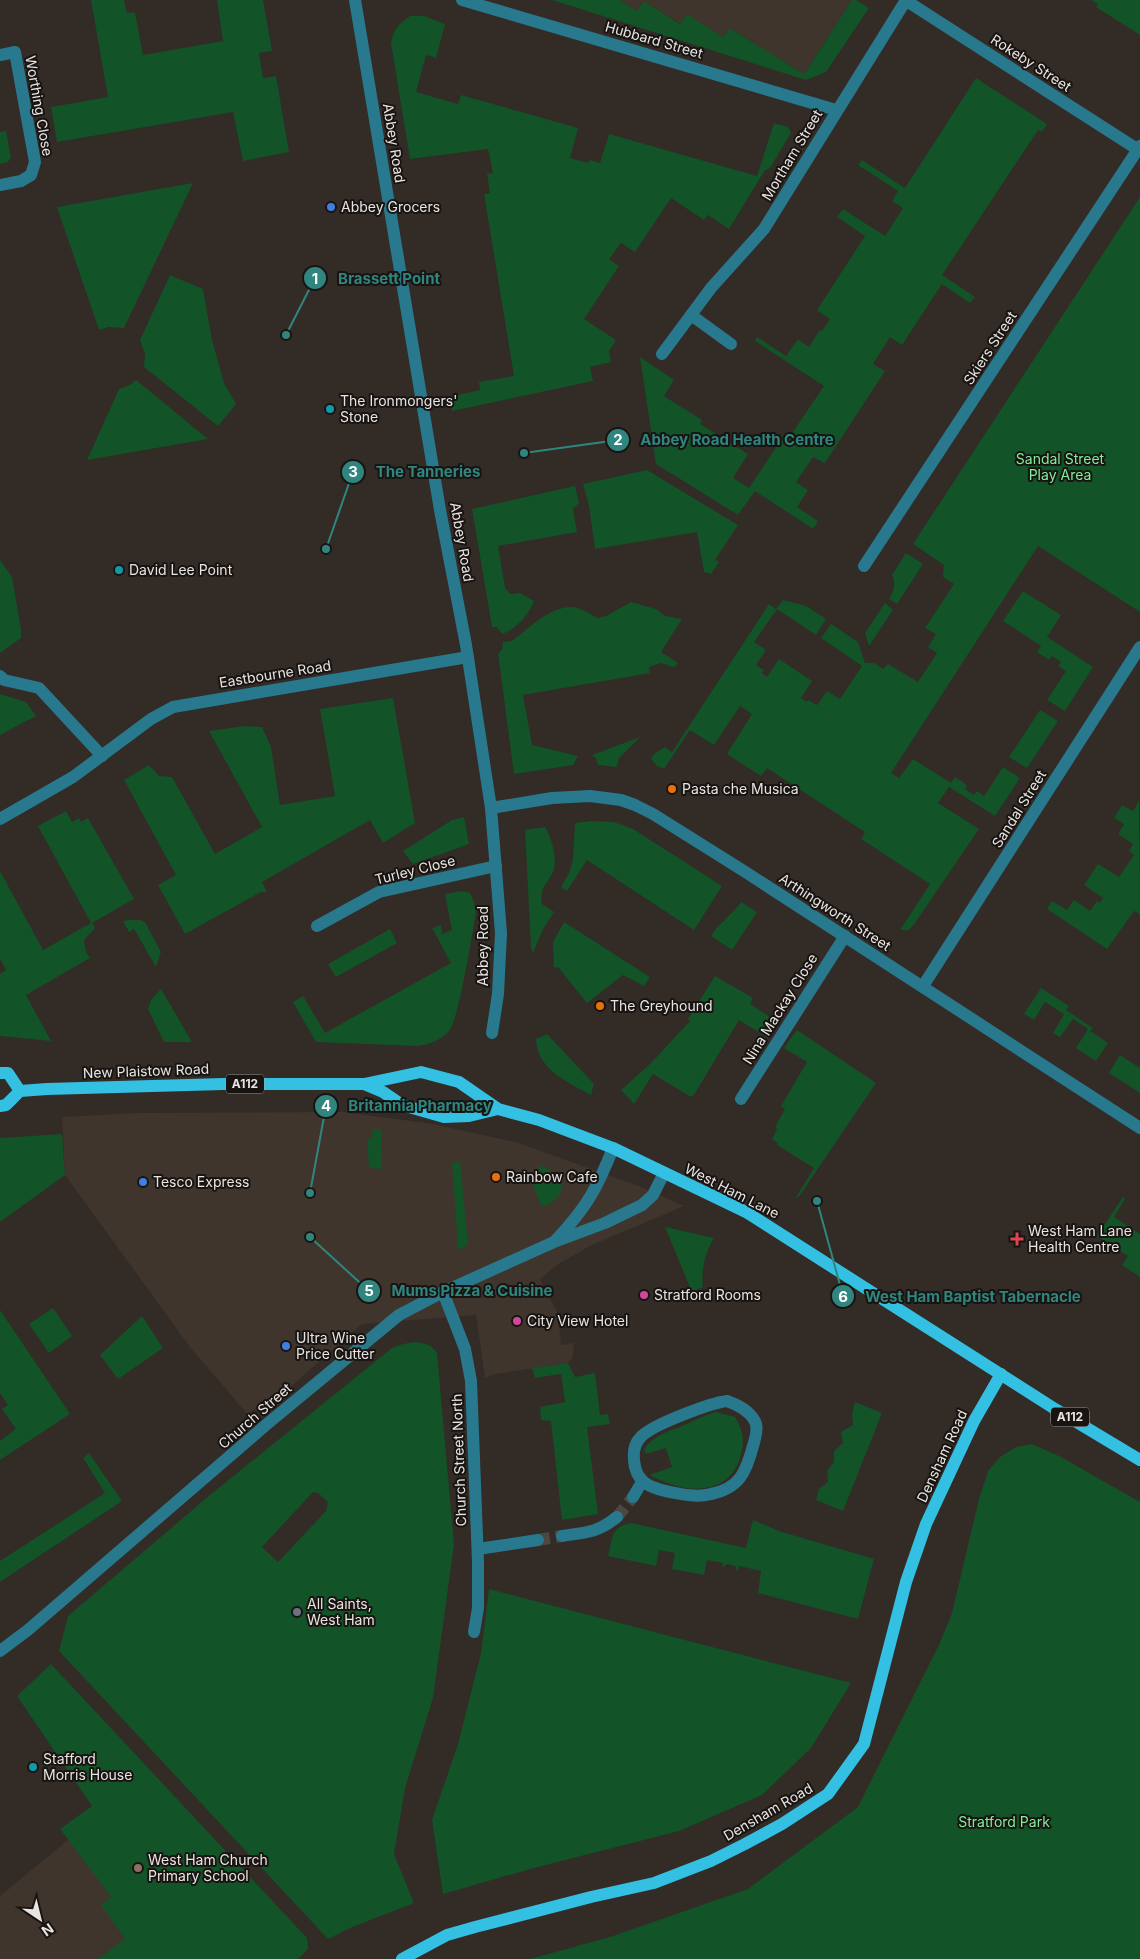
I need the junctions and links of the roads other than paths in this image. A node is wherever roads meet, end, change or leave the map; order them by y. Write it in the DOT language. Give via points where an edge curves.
graph roads {
  1 [pos="355,0"];
  2 [pos="462,0"];
  3 [pos="906,0"];
  4 [pos="0,55"];
  5 [pos="836,110"];
  6 [pos="1139,149"];
  7 [pos="0,185"];
  8 [pos="691,316"];
  9 [pos="731,344"];
  10 [pos="662,354"];
  11 [pos="864,566"];
  12 [pos="1140,647"];
  13 [pos="468,658"];
  14 [pos="0,676"];
  15 [pos="102,756"];
  16 [pos="491,808"];
  17 [pos="0,819"];
  18 [pos="496,866"];
  19 [pos="317,926"];
  20 [pos="845,936"];
  21 [pos="923,986"];
  22 [pos="492,1033"];
  23 [pos="0,1073"];
  24 [pos="364,1084"];
  25 [pos="20,1091"];
  26 [pos="741,1099"];
  27 [pos="0,1106"];
  28 [pos="498,1109"];
  29 [pos="1140,1128"];
  30 [pos="613,1148"];
  31 [pos="664,1173"];
  32 [pos="554,1242"];
  33 [pos="443,1292"];
  34 [pos="1000,1374"];
  35 [pos="1140,1460"];
  36 [pos="642,1482"];
  37 [pos="634,1497"];
  38 [pos="617,1517"];
  39 [pos="562,1536"];
  40 [pos="538,1540"];
  41 [pos="478,1549"];
  42 [pos="474,1632"];
  43 [pos="0,1651"];
  44 [pos="402,1959"];
  1 -- 13 [label="street, Abbey Road" via="440,510"];
  2 -- 5 [label="street, Hubbard Street"];
  3 -- 5 [label="street, Mortham Street"];
  3 -- 6 [label="street, Rokeby Street"];
  4 -- 7 [label="street, Worthing Close" via="15,52 35,162 31,176"];
  5 -- 8 [label="street, Mortham Street" via="768,223"];
  6 -- 11 [label="street, Skiers Street"];
  8 -- 9 [label="street"];
  8 -- 10 [label="street, Mortham Street"];
  12 -- 21 [label="street, Sandal Street"];
  13 -- 15 [label="street, Eastbourne Road" via="173,707 151,719"];
  13 -- 16 [label="street, Abbey Road"];
  14 -- 15 [label="street" via="4,680 39,688"];
  15 -- 17 [label="street, Eastbourne Road" via="73,777"];
  16 -- 18 [label="street, Abbey Road"];
  16 -- 20 [label="street, Arthingworth Street" via="552,798 590,796 635,805"];
  18 -- 19 [label="street, Turley Close" via="379,892"];
  18 -- 22 [label="street, Abbey Road" via="501,933"];
  20 -- 21 [label="street, Arthingworth Street"];
  20 -- 26 [label="street, Nina Mackay Close"];
  21 -- 29 [label="street, Arthingworth Street"];
  23 -- 25 [label="main road" via="8,1073"];
  24 -- 25 [label="main road, New Plaistow Road / A112" via="223,1084"];
  24 -- 28 [label="main road, New Plaistow Road / A112" via="402,1104 444,1117 469,1116"];
  24 -- 28 [label="main road, New Plaistow Road / A112" via="421,1072 459,1082"];
  25 -- 27 [label="main road" via="6,1105"];
  28 -- 30 [label="main road, West Ham Lane / A112"];
  30 -- 31 [label="main road, West Ham Lane / A112"];
  30 -- 32 [label="street, Church Street" via="598,1186 579,1216"];
  31 -- 32 [label="street, Church Street" via="653,1195 642,1205"];
  31 -- 34 [label="main road, West Ham Lane / A112" via="746,1212"];
  32 -- 33 [label="street, Church Street"];
  33 -- 41 [label="street, Church Street North" via="465,1350 471,1381"];
  33 -- 43 [label="street, Church Street" via="400,1314 385,1326"];
  34 -- 35 [label="main road, West Ham Lane / A112"];
  34 -- 44 [label="main road, Densham Road" via="974,1421 926,1524 906,1582 864,1744 828,1794 737,1848 654,1884 475,1927 446,1936"];
  36 -- 36 [label="street" via="651,1488 688,1496 727,1488 740,1479 747,1468 757,1433 754,1418 738,1405 727,1401 714,1402 654,1428 640,1436 635,1445 636,1471"];
  36 -- 37 [label="street"];
  38 -- 39 [label="street" via="596,1531"];
  40 -- 41 [label="street"];
  41 -- 42 [label="street, Church Street North" via="478,1608"];
}
